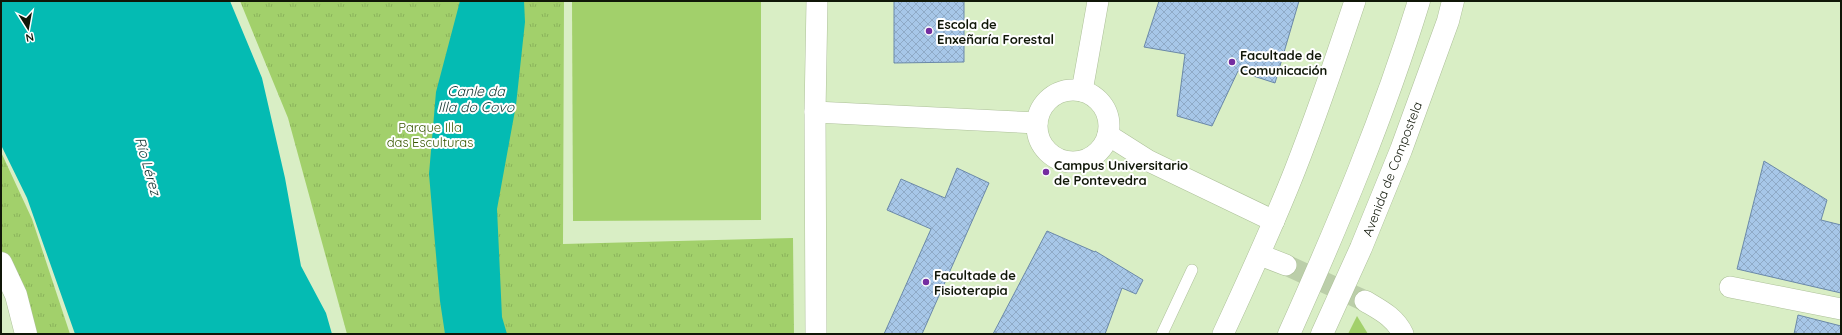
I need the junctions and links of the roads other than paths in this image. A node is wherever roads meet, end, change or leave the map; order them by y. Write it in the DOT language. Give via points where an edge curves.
graph roads {
  1 [pos="817,1"];
  2 [pos="1098,1"];
  3 [pos="1355,1"];
  4 [pos="1419,1"];
  5 [pos="1453,1"];
  6 [pos="1082,91"];
  7 [pos="814,112"];
  8 [pos="1037,123"];
  9 [pos="1108,135"];
  10 [pos="1274,221"];
  11 [pos="1260,255"];
  12 [pos="1,263"];
  13 [pos="1286,265"];
  14 [pos="1192,270"];
  15 [pos="1730,287"];
  16 [pos="1365,301"];
  17 [pos="1841,309"];
  18 [pos="26,334"];
  19 [pos="816,334"];
  20 [pos="1162,334"];
  21 [pos="1223,334"];
  22 [pos="1289,334"];
  23 [pos="1322,334"];
  24 [pos="1403,334"];
  1 -- 7 [label="street"];
  2 -- 6 [label="street"];
  3 -- 10 [label="street" via="1328,85"];
  4 -- 22 [label="main road" via="1371,141 1332,239"];
  5 -- 23 [label="main road, Avenida de Compostela" via="1401,150"];
  6 -- 8 [label="street" via="1070,90 1048,100 1040,111"];
  6 -- 9 [label="street" via="1101,103 1107,113"];
  7 -- 8 [label="street"];
  7 -- 19 [label="street"];
  8 -- 9 [label="street" via="1038,135 1047,150 1061,160 1073,162 1096,155 1104,146"];
  9 -- 10 [label="street" via="1149,160"];
  10 -- 11 [label="street"];
  11 -- 13 [label="street"];
  11 -- 21 [label="street"];
  12 -- 18 [label="main road" via="16,296"];
  14 -- 20 [label="lane"];
  15 -- 17 [label="street"];
  16 -- 24 [label="street" via="1389,315 1400,326"];
}
